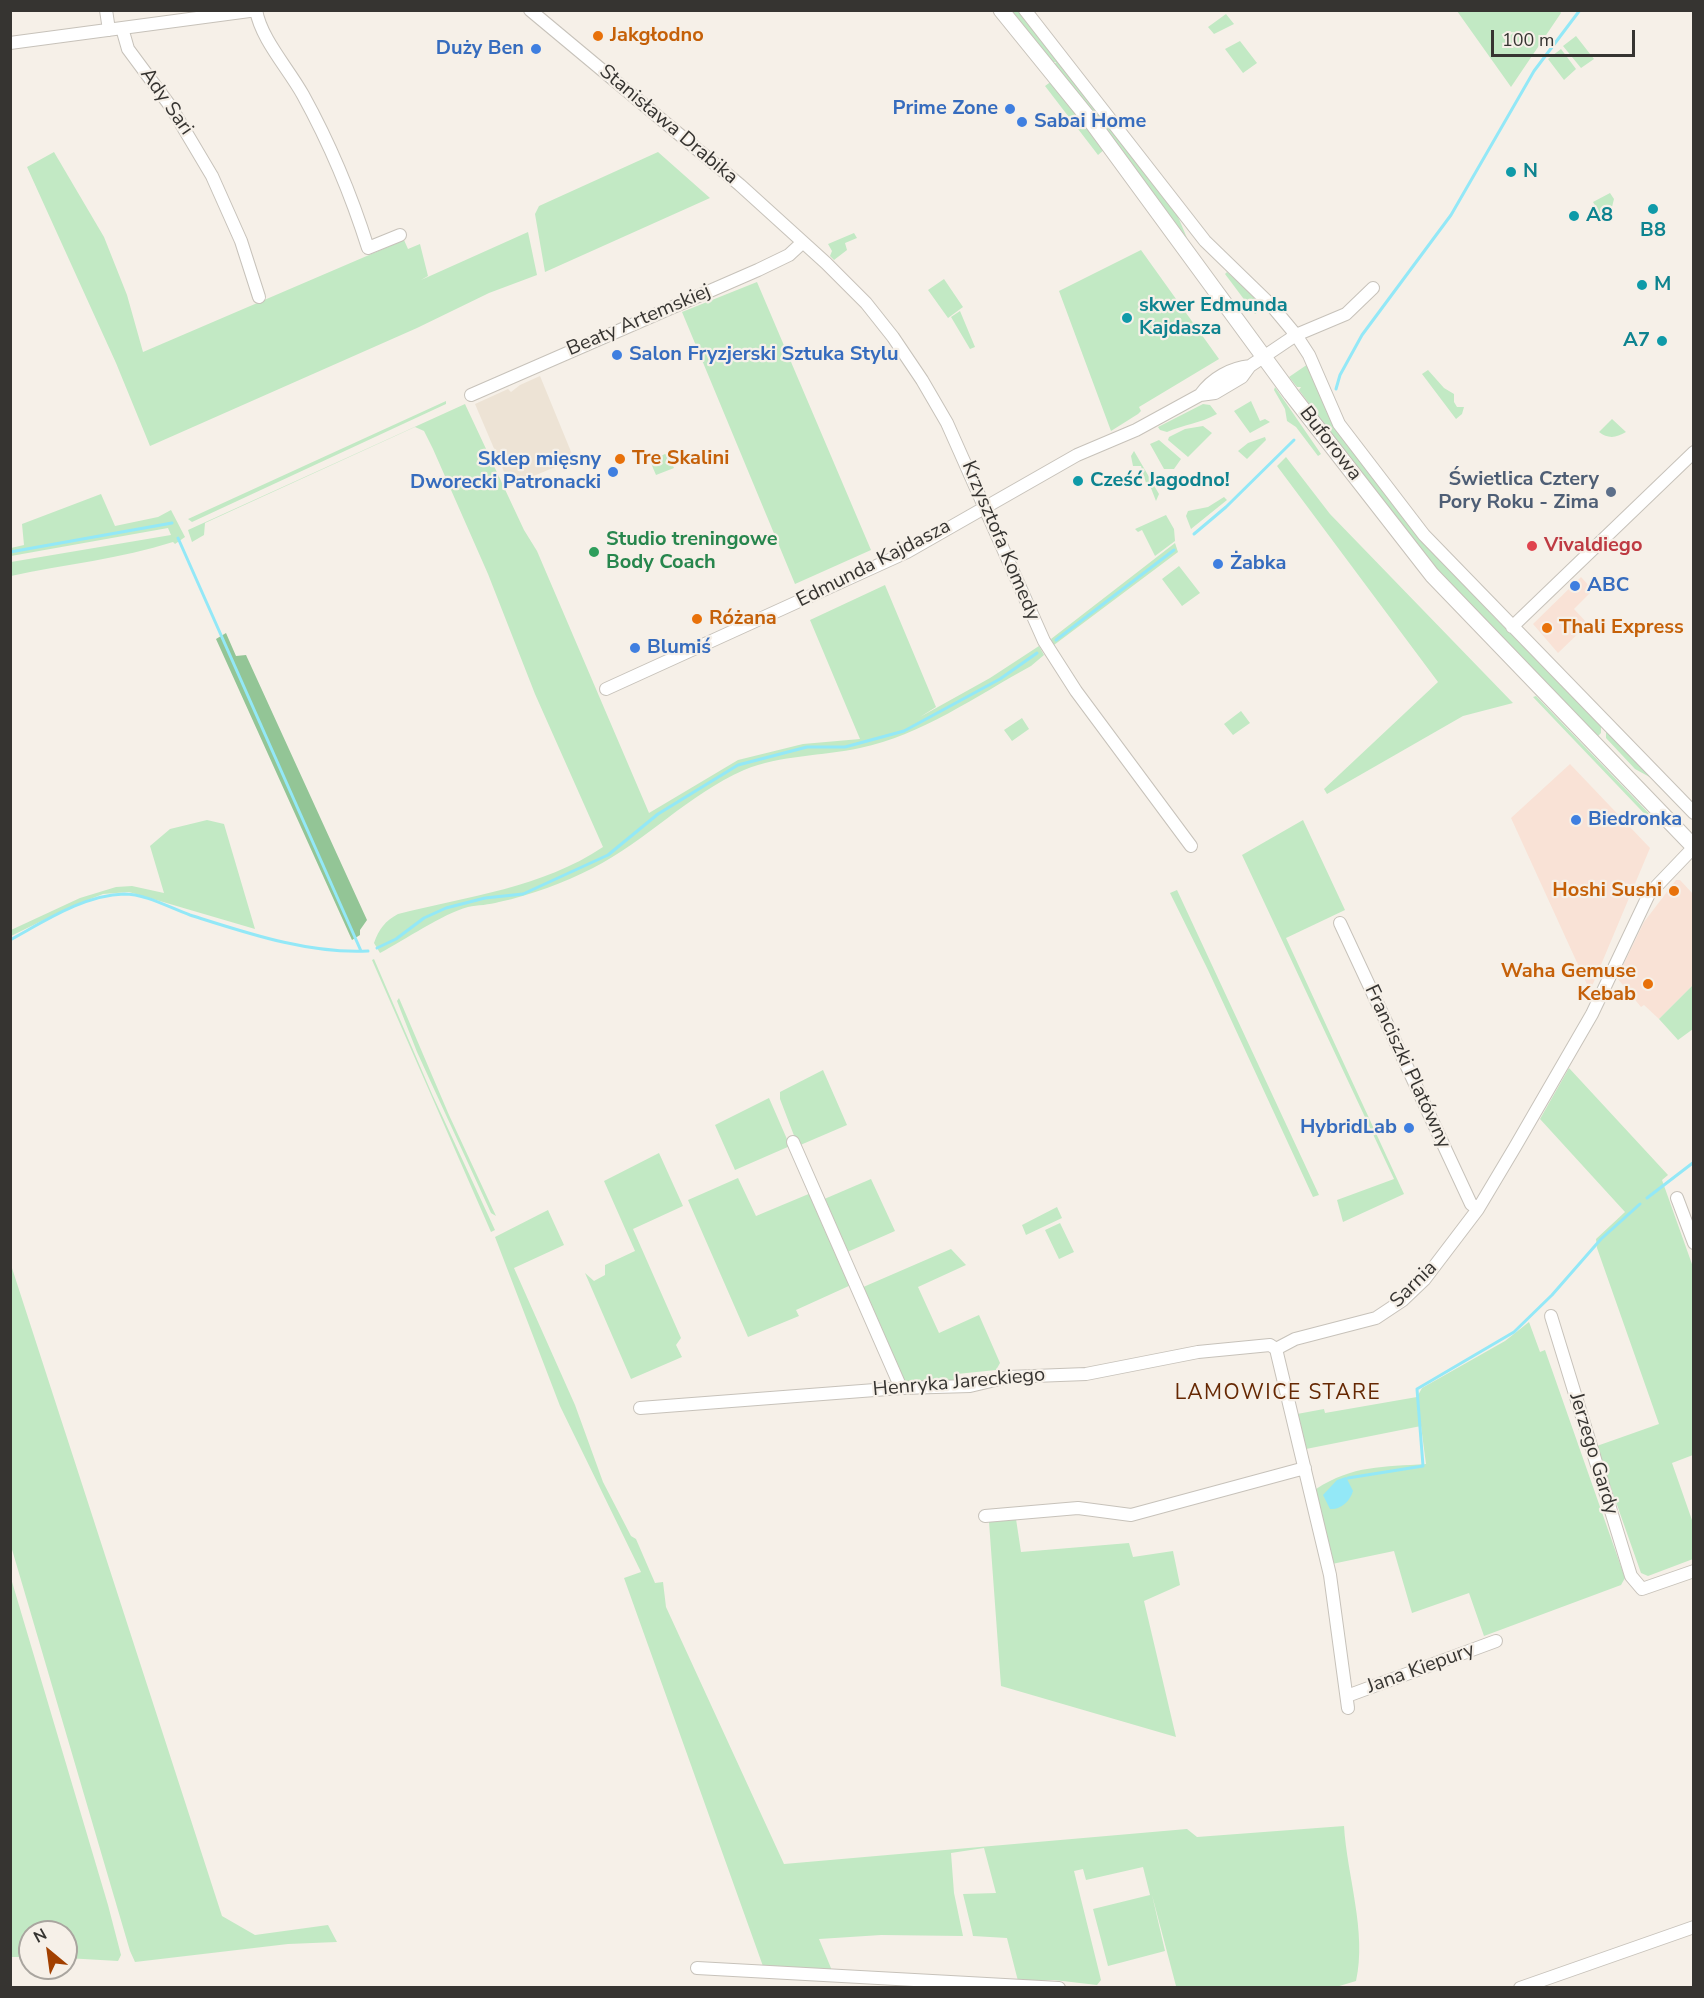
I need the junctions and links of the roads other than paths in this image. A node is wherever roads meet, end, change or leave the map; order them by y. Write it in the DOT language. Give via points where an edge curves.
graph roads {
  1 [pos="106,10"];
  2 [pos="530,10"];
  3 [pos="1001,10"];
  4 [pos="1025,10"];
  5 [pos="256,11"];
  6 [pos="116,29"];
  7 [pos="10,43"];
  8 [pos="400,235"];
  9 [pos="803,242"];
  10 [pos="1373,288"];
  11 [pos="259,297"];
  12 [pos="1296,335"];
  13 [pos="1264,357"];
  14 [pos="471,395"];
  15 [pos="1694,452"];
  16 [pos="985,507"];
  17 [pos="1512,627"];
  18 [pos="606,689"];
  19 [pos="1694,813"];
  20 [pos="1191,846"];
  21 [pos="1694,847"];
  22 [pos="1340,923"];
  23 [pos="793,1142"];
  24 [pos="1677,1198"];
  25 [pos="1478,1209"];
  26 [pos="1694,1243"];
  27 [pos="1551,1316"];
  28 [pos="1276,1349"];
  29 [pos="901,1388"];
  30 [pos="640,1408"];
  31 [pos="1305,1467"];
  32 [pos="985,1516"];
  33 [pos="1694,1571"];
  34 [pos="1496,1641"];
  35 [pos="1694,1927"];
  36 [pos="697,1968"];
  37 [pos="1059,1988"];
  38 [pos="1520,1988"];
  1 -- 6 [label="street, Ady Sari"];
  2 -- 9 [label="street, Stanisława Drabika"];
  3 -- 13 [label="main road, Buforowa" via="1091,121"];
  4 -- 12 [label="street, Buforowa" via="1205,241"];
  5 -- 6 [label="street"];
  5 -- 8 [label="street" via="263,34 285,63 330,147 368,248"];
  6 -- 7 [label="street"];
  6 -- 11 [label="street, Ady Sari" via="171,107 212,176 241,241"];
  9 -- 14 [label="street, Beaty Artemskiej" via="789,255 758,270"];
  9 -- 16 [label="street, Krzysztofa Komedy" via="866,303 922,380"];
  10 -- 12 [label="street, Edmunda Kajdasza" via="1341,317"];
  12 -- 13 [label="street, Edmunda Kajdasza"];
  12 -- 17 [label="street, Buforowa" via="1350,440 1441,555"];
  13 -- 16 [label="street, Edmunda Kajdasza" via="1250,366 1236,368 1208,385 1200,395 1136,430 1077,455"];
  13 -- 21 [label="main road, Buforowa" via="1432,575"];
  15 -- 17 [label="street"];
  16 -- 18 [label="street, Edmunda Kajdasza" via="907,552"];
  16 -- 20 [label="street, Krzysztofa Komedy" via="1044,641 1076,691"];
  17 -- 19 [label="street, Buforowa"];
  21 -- 25 [label="street, Sarnia" via="1649,894 1592,1014"];
  22 -- 25 [label="street, Franciszki Platówny" via="1471,1204"];
  23 -- 29 [label="street"];
  24 -- 26 [label="street"];
  25 -- 28 [label="street, Sarnia" via="1424,1280 1385,1313 1366,1322 1295,1339"];
  27 -- 33 [label="street, Jerzego Gardy" via="1631,1576 1642,1590"];
  28 -- 29 [label="street, Henryka Jareckiego" via="1270,1345 1198,1352 1086,1374 1008,1377 970,1386"];
  28 -- 31 [label="street"];
  29 -- 30 [label="street, Henryka Jareckiego"];
  31 -- 32 [label="street" via="1131,1515 1078,1508"];
  31 -- 34 [label="street, Jana Kiepury" via="1330,1575 1347,1702"];
  35 -- 38 [label="street"];
  36 -- 37 [label="street"];
}
